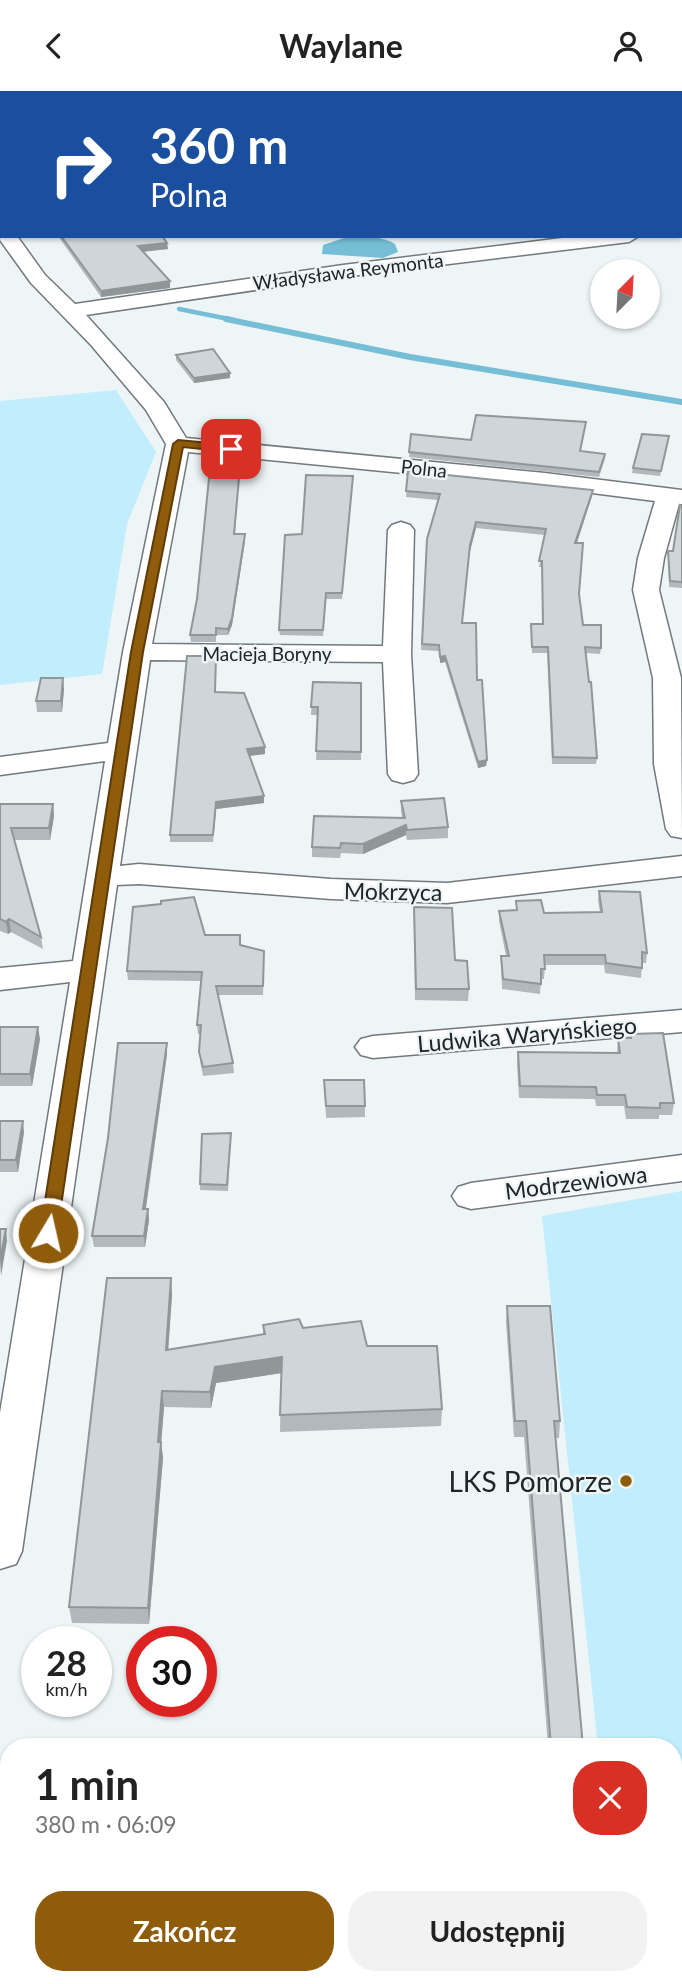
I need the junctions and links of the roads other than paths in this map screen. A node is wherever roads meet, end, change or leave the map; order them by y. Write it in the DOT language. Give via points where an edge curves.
graph roads {
  1 [pos="8,238"];
  2 [pos="613,238"];
  3 [pos="68,311"];
  4 [pos="178,444"];
  5 [pos="676,496"];
  6 [pos="401,530"];
  7 [pos="137,652"];
  8 [pos="397,654"];
  9 [pos="123,750"];
  10 [pos="0,765"];
  11 [pos="403,774"];
  12 [pos="682,829"];
  13 [pos="682,866"];
  14 [pos="103,877"];
  15 [pos="89,970"];
  16 [pos="0,979"];
  17 [pos="682,1021"];
  18 [pos="373,1047"];
  19 [pos="682,1168"];
  20 [pos="471,1196"];
  21 [pos="0,1551"];
  1 -- 3 [label="street"];
  2 -- 3 [label="street, Władysława Reymonta"];
  3 -- 4 [label="street" via="156,407"];
  4 -- 5 [label="street, Polna"];
  4 -- 7 [label="street"];
  5 -- 12 [label="street" via="651,558 646,590 667,678 669,764"];
  6 -- 8 [label="street"];
  7 -- 8 [label="street, Macieja Boryny"];
  7 -- 9 [label="street"];
  8 -- 11 [label="street"];
  9 -- 10 [label="street"];
  9 -- 14 [label="street"];
  13 -- 14 [label="street, Mokrzyca" via="447,893 139,874"];
  14 -- 15 [label="street"];
  15 -- 16 [label="street"];
  15 -- 21 [label="street"];
  17 -- 18 [label="street, Ludwika Waryńskiego"];
  19 -- 20 [label="street, Modrzewiowa"];
}
